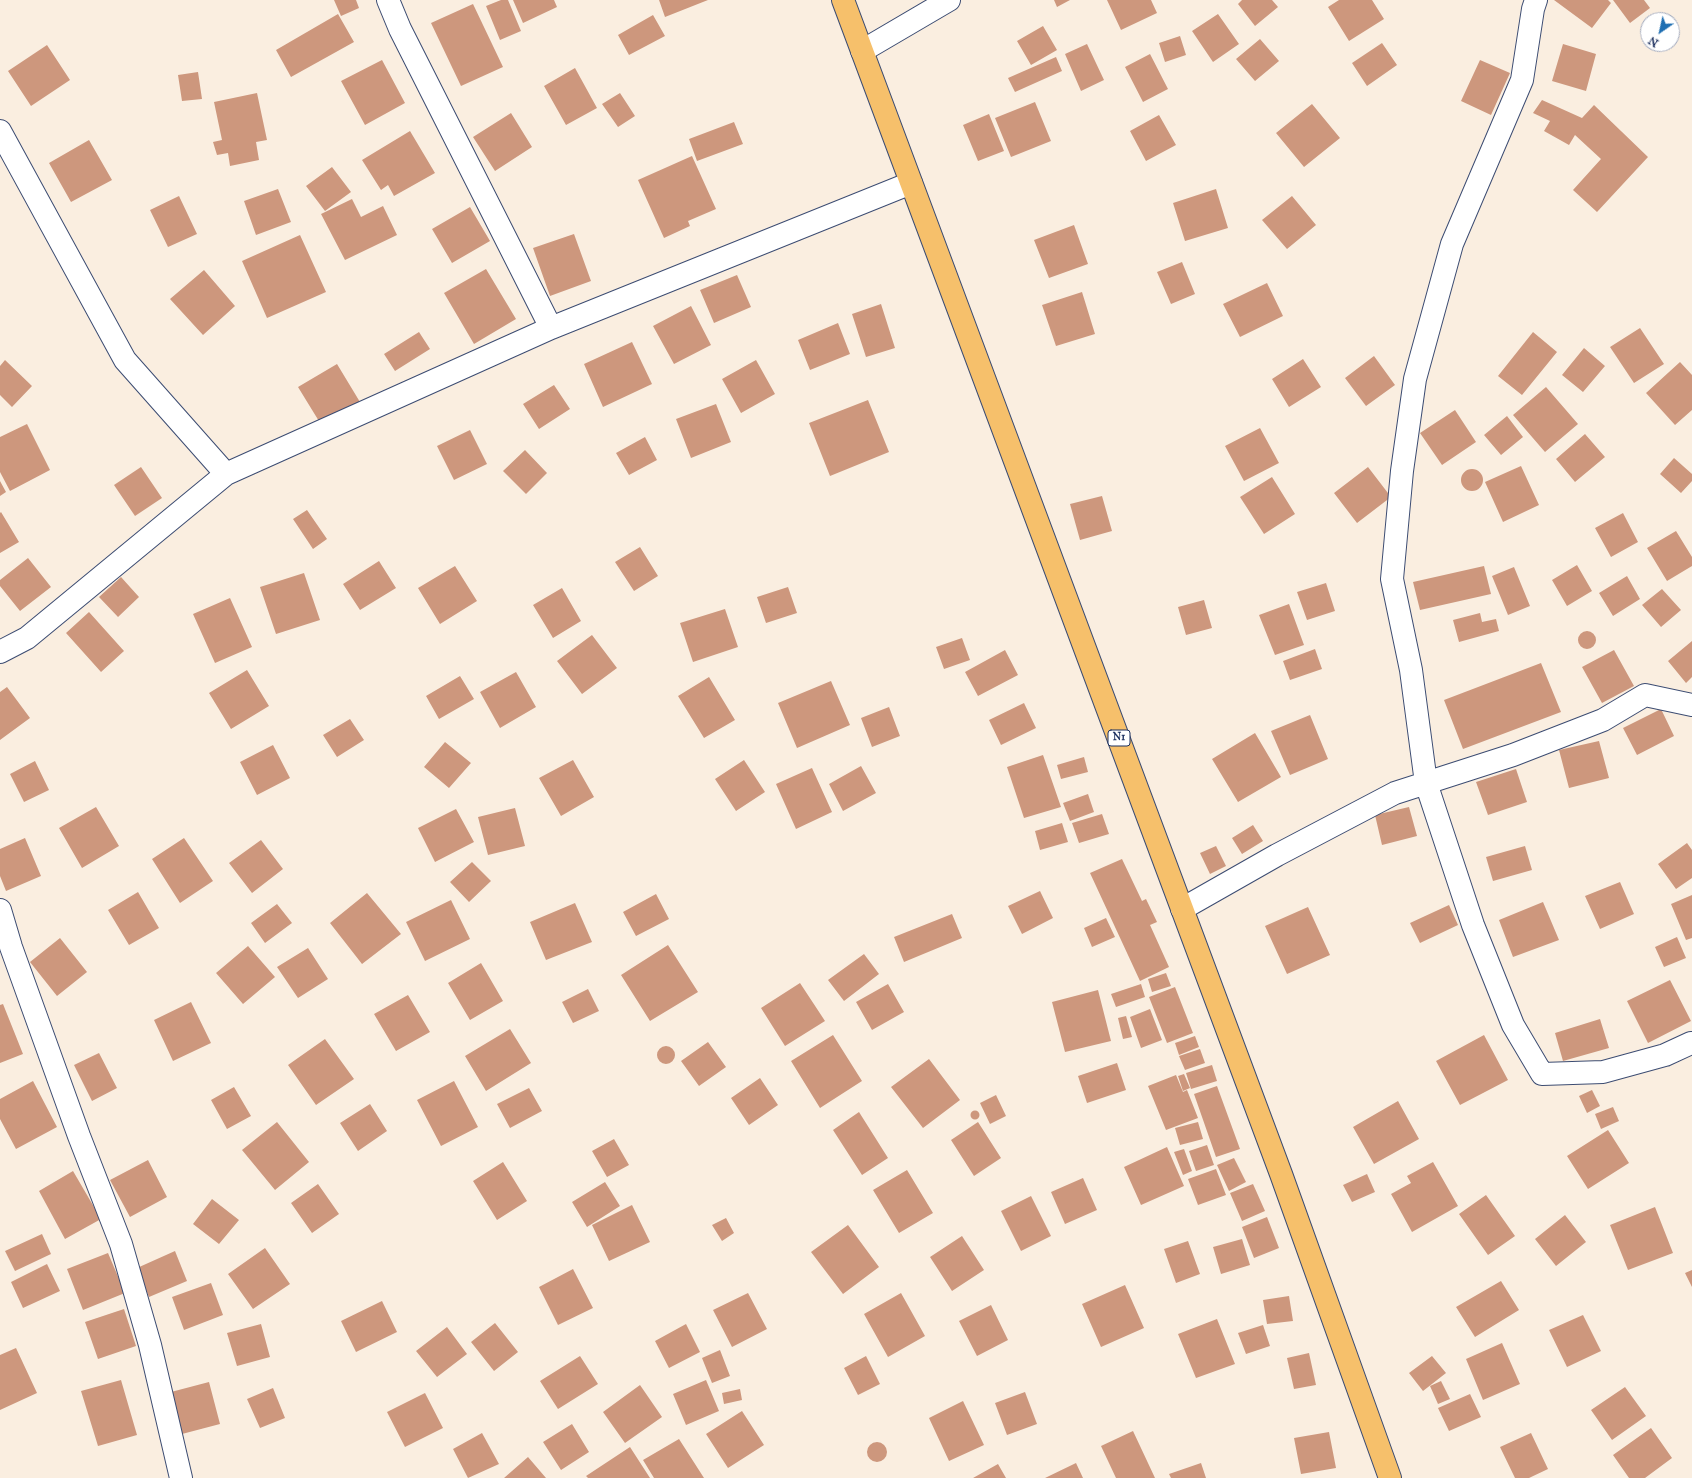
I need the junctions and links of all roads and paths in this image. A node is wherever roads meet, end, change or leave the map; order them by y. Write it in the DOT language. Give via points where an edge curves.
graph roads {
  1 [pos="388,0"];
  2 [pos="843,0"];
  3 [pos="949,0"];
  4 [pos="1536,0"];
  5 [pos="862,51"];
  6 [pos="0,131"];
  7 [pos="911,183"];
  8 [pos="550,328"];
  9 [pos="226,474"];
  10 [pos="0,652"];
  11 [pos="1692,705"];
  12 [pos="1426,783"];
  13 [pos="1182,909"];
  14 [pos="0,910"];
  15 [pos="1691,1043"];
  16 [pos="181,1478"];
  17 [pos="1390,1478"];
  1 -- 8 [label="street" via="403,36"];
  2 -- 5 [label="highway, N1"];
  3 -- 5 [label="street"];
  4 -- 12 [label="street" via="1522,80 1452,244 1415,379 1402,471 1392,579 1411,670"];
  5 -- 7 [label="highway, N1"];
  6 -- 9 [label="street" via="125,360"];
  7 -- 8 [label="street"];
  7 -- 13 [label="highway, N1"];
  8 -- 9 [label="street"];
  9 -- 10 [label="street" via="27,638"];
  11 -- 12 [label="street" via="1645,695 1603,720 1513,755"];
  12 -- 13 [label="street" via="1395,793"];
  12 -- 15 [label="street" via="1473,925 1513,1024 1542,1074 1603,1072 1665,1055"];
  13 -- 17 [label="highway, N1" via="1276,1159"];
  14 -- 16 [label="street" via="74,1122 121,1244 150,1345"];
}
